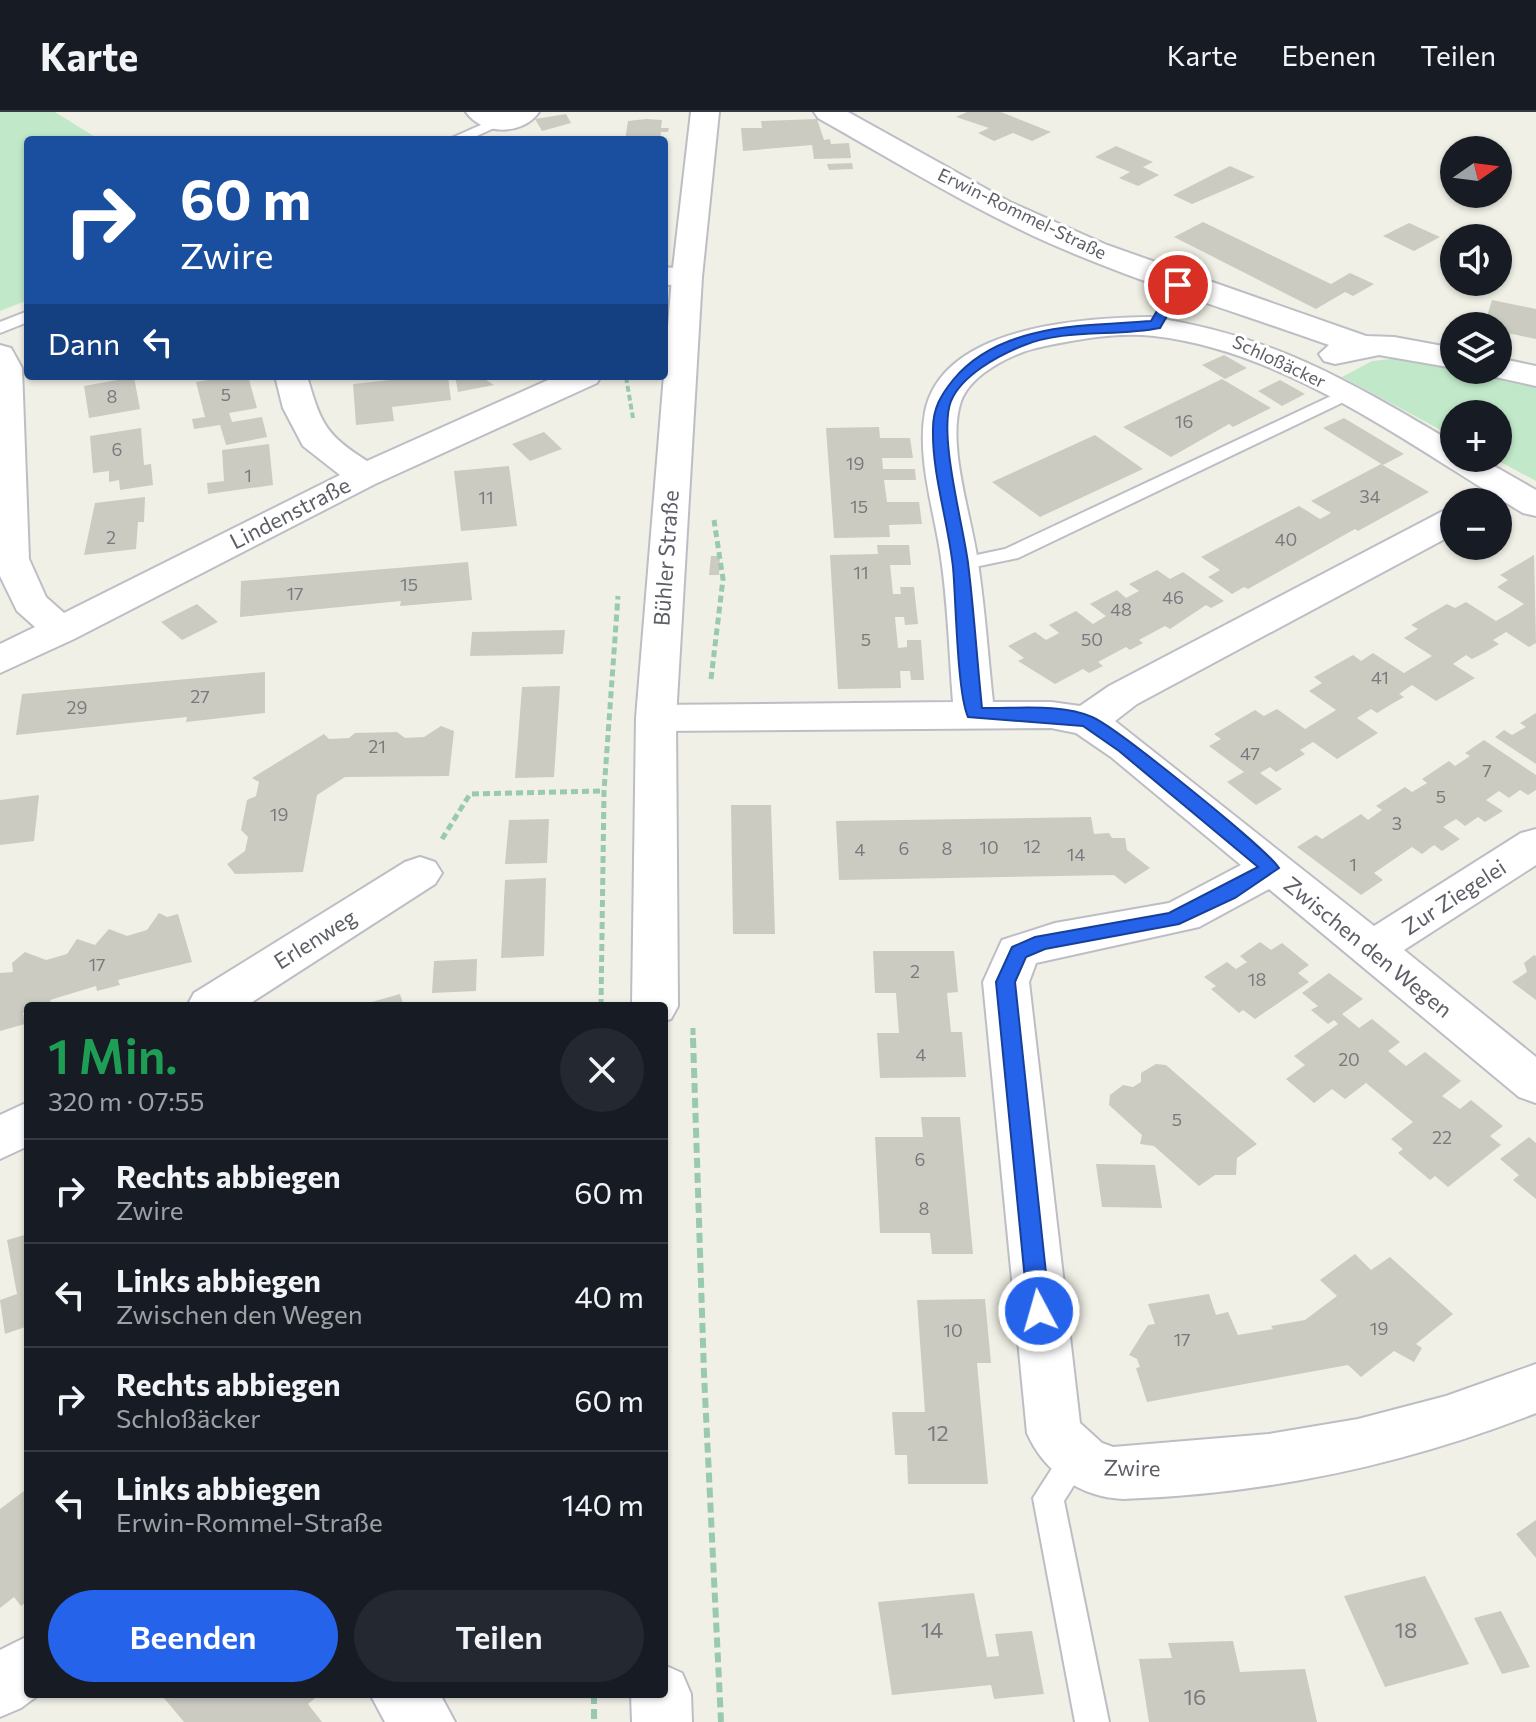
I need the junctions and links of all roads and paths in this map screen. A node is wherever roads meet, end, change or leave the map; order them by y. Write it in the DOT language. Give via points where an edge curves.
graph roads {
  1 [pos="525,112"];
  2 [pos="705,112"];
  3 [pos="828,112"];
  4 [pos="497,125"];
  5 [pos="466,136"];
  6 [pos="675,276"];
  7 [pos="1178,285"];
  8 [pos="24,318"];
  9 [pos="1155,325"];
  10 [pos="0,328"];
  11 [pos="1363,346"];
  12 [pos="0,355"];
  13 [pos="1440,355"];
  14 [pos="673,357"];
  15 [pos="1303,370"];
  16 [pos="1512,371"];
  17 [pos="1536,376"];
  18 [pos="292,380"];
  19 [pos="575,380"];
  20 [pos="1346,394"];
  21 [pos="1440,450"];
  22 [pos="1473,472"];
  23 [pos="364,475"];
  24 [pos="1496,488"];
  25 [pos="710,508"];
  26 [pos="1440,527"];
  27 [pos="960,564"];
  28 [pos="61,630"];
  29 [pos="0,660"];
  30 [pos="974,713"];
  31 [pos="702,717"];
  32 [pos="656,718"];
  33 [pos="1087,721"];
  34 [pos="604,791"];
  35 [pos="1536,844"];
  36 [pos="1270,868"];
  37 [pos="420,873"];
  38 [pos="1372,949"];
  39 [pos="216,1002"];
  40 [pos="655,1002"];
  41 [pos="693,1024"];
  42 [pos="1536,1084"];
  43 [pos="24,1124"];
  44 [pos="0,1139"];
  45 [pos="1536,1388"];
  46 [pos="1076,1458"];
  47 [pos="24,1669"];
  48 [pos="0,1687"];
  49 [pos="404,1698"];
  50 [pos="594,1698"];
  51 [pos="661,1698"];
  52 [pos="425,1722"];
  53 [pos="594,1722"];
  54 [pos="662,1722"];
  55 [pos="721,1722"];
  56 [pos="1092,1722"];
  1 -- 4 [label="street"];
  2 -- 6 [label="street, Bühler Straße"];
  3 -- 7 [label="street, Erwin-Rommel-Straße" via="982,200"];
  4 -- 5 [label="lane"];
  6 -- 14 [label="street, Bühler Straße"];
  7 -- 9 [label="street"];
  7 -- 11 [label="street, Erwin-Rommel-Straße"];
  8 -- 10 [label="lane"];
  9 -- 15 [label="street, Schloßäcker" via="1223,337"];
  9 -- 27 [label="street, Schloßäcker" via="1084,329 1020,342 965,374 945,399 940,428"];
  11 -- 13 [label="street"];
  11 -- 15 [label="street"];
  12 -- 28 [label="street" via="6,368 11,559 30,603"];
  14 -- 32 [label="street, Bühler Straße"];
  15 -- 20 [label="street, Schloßäcker"];
  16 -- 17 [label="street"];
  18 -- 23 [label="street" via="320,446"];
  19 -- 23 [label="street, Lindenstraße"];
  20 -- 21 [label="street, Schloßäcker"];
  20 -- 27 [label="lane" via="1011,554"];
  22 -- 24 [label="street, Schloßäcker"];
  23 -- 28 [label="street, Lindenstraße"];
  25 -- 31 [label="path" via="723,553 722,622"];
  26 -- 33 [label="street" via="1123,695"];
  27 -- 30 [label="street, Schloßäcker"];
  28 -- 29 [label="street, Lindenstraße"];
  30 -- 31 [label="street, Zwischen den Wegen"];
  30 -- 33 [label="street, Zwischen den Wegen"];
  31 -- 32 [label="street, Zwischen den Wegen"];
  32 -- 40 [label="street, Bühler Straße"];
  33 -- 36 [label="street, Zwischen den Wegen"];
  34 -- 37 [label="path" via="470,794"];
  35 -- 38 [label="street, Zur Ziegelei"];
  36 -- 38 [label="street, Zwischen den Wegen"];
  36 -- 46 [label="street, Zwire" via="1172,919 1042,942 1018,952 1006,982 1048,1400 1054,1433"];
  37 -- 39 [label="street, Erlenweg"];
  38 -- 42 [label="street, Zwischen den Wegen"];
  41 -- 55 [label="path"];
  43 -- 44 [label="street"];
  45 -- 46 [label="street, Zwire" via="1380,1442 1265,1463 1123,1472 1098,1470"];
  46 -- 56 [label="lane" via="1048,1498"];
  47 -- 48 [label="street"];
  49 -- 52 [label="street"];
  50 -- 53 [label="path"];
  51 -- 54 [label="street"];
}
